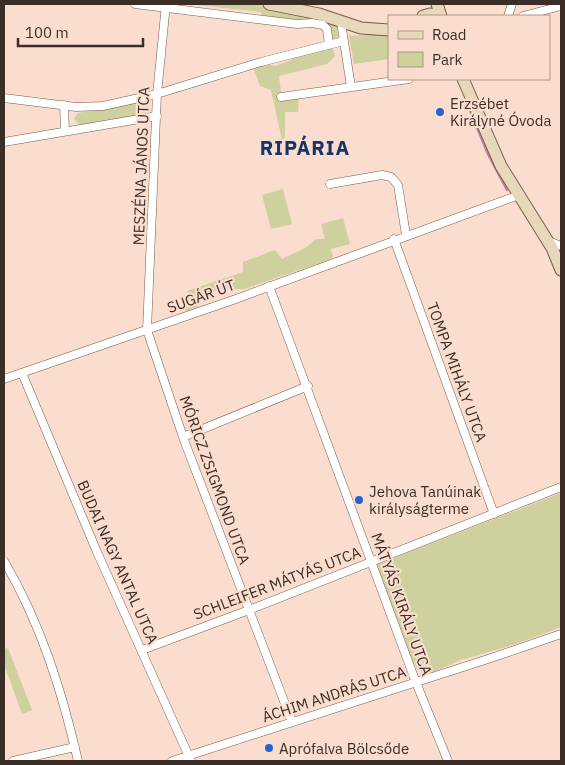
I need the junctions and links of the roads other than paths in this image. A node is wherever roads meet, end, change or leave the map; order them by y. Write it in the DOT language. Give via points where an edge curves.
graph roads {
  1 [pos="135,4"];
  2 [pos="269,4"];
  3 [pos="437,4"];
  4 [pos="165,6"];
  5 [pos="561,6"];
  6 [pos="432,13"];
  7 [pos="527,15"];
  8 [pos="341,22"];
  9 [pos="388,30"];
  10 [pos="344,41"];
  11 [pos="329,45"];
  12 [pos="402,80"];
  13 [pos="463,80"];
  14 [pos="351,87"];
  15 [pos="157,94"];
  16 [pos="281,97"];
  17 [pos="4,98"];
  18 [pos="64,105"];
  19 [pos="157,116"];
  20 [pos="65,132"];
  21 [pos="4,142"];
  22 [pos="330,184"];
  23 [pos="519,195"];
  24 [pos="406,234"];
  25 [pos="394,239"];
  26 [pos="546,240"];
  27 [pos="561,246"];
  28 [pos="561,270"];
  29 [pos="270,286"];
  30 [pos="147,330"];
  31 [pos="22,373"];
  32 [pos="4,379"];
  33 [pos="308,386"];
  34 [pos="182,437"];
  35 [pos="561,487"];
  36 [pos="494,514"];
  37 [pos="4,561"];
  38 [pos="371,561"];
  39 [pos="249,610"];
  40 [pos="561,634"];
  41 [pos="142,650"];
  42 [pos="416,682"];
  43 [pos="292,722"];
  44 [pos="75,748"];
  45 [pos="190,758"];
  46 [pos="13,761"];
  47 [pos="78,761"];
  48 [pos="172,761"];
  49 [pos="448,761"];
  1 -- 4 [label="street"];
  2 -- 8 [label="main road"];
  3 -- 6 [label="main road"];
  4 -- 11 [label="street" via="323,25 327,29"];
  4 -- 15 [label="street, MESZÉNA JÁNOS UTCA"];
  5 -- 7 [label="street"];
  8 -- 9 [label="main road" via="361,28"];
  8 -- 10 [label="street"];
  10 -- 11 [label="street"];
  10 -- 14 [label="street"];
  11 -- 15 [label="street"];
  12 -- 14 [label="street"];
  13 -- 23 [label="main road" via="501,166"];
  14 -- 16 [label="street"];
  15 -- 18 [label="street" via="103,106"];
  15 -- 19 [label="street, MESZÉNA JÁNOS UTCA"];
  17 -- 18 [label="street"];
  18 -- 20 [label="street"];
  19 -- 20 [label="street"];
  19 -- 30 [label="street, MESZÉNA JÁNOS UTCA"];
  20 -- 21 [label="street"];
  22 -- 24 [label="street" via="382,175 391,177 398,185"];
  23 -- 24 [label="street, SUGÁR ÚT"];
  23 -- 26 [label="main road"];
  24 -- 25 [label="street, SUGÁR ÚT"];
  25 -- 29 [label="street, SUGÁR ÚT"];
  25 -- 36 [label="street, TOMPA MIHÁLY UTCA"];
  26 -- 27 [label="street"];
  26 -- 28 [label="main road"];
  29 -- 30 [label="street, SUGÁR ÚT"];
  29 -- 33 [label="street, MÁTYÁS KIRÁLY UTCA"];
  30 -- 31 [label="street, SUGÁR ÚT"];
  30 -- 34 [label="street, MÓRICZ ZSIGMOND UTCA"];
  31 -- 32 [label="street, SUGÁR ÚT"];
  31 -- 41 [label="street, BUDAI NAGY ANTAL UTCA"];
  33 -- 34 [label="street"];
  33 -- 38 [label="street, MÁTYÁS KIRÁLY UTCA"];
  34 -- 39 [label="street, MÓRICZ ZSIGMOND UTCA"];
  35 -- 36 [label="street, SCHLEIFER MÁTYÁS UTCA"];
  36 -- 38 [label="street, SCHLEIFER MÁTYÁS UTCA"];
  37 -- 44 [label="street" via="45,644"];
  38 -- 39 [label="street, SCHLEIFER MÁTYÁS UTCA"];
  38 -- 42 [label="street, MÁTYÁS KIRÁLY UTCA"];
  39 -- 41 [label="street, SCHLEIFER MÁTYÁS UTCA"];
  39 -- 43 [label="street, MÓRICZ ZSIGMOND UTCA"];
  40 -- 42 [label="street, ÁCHIM ANDRÁS UTCA"];
  41 -- 45 [label="street, BUDAI NAGY ANTAL UTCA"];
  42 -- 43 [label="street, ÁCHIM ANDRÁS UTCA"];
  42 -- 49 [label="street, MÁTYÁS KIRÁLY UTCA"];
  43 -- 45 [label="street, ÁCHIM ANDRÁS UTCA"];
  44 -- 46 [label="street"];
  44 -- 47 [label="street"];
  45 -- 48 [label="street, ÁCHIM ANDRÁS UTCA"];
}
